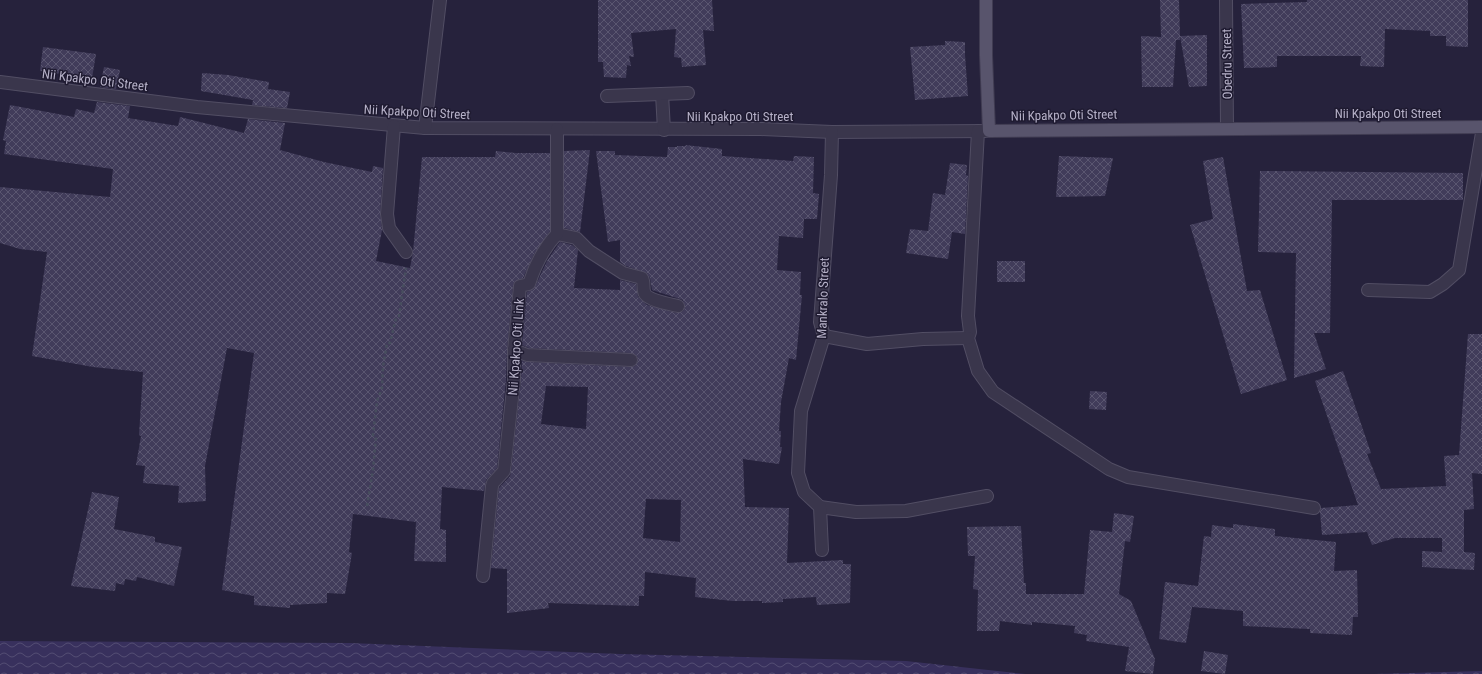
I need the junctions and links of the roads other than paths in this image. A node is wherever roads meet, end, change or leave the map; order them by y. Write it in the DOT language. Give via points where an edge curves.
graph roads {
  1 [pos="440,0"];
  2 [pos="986,0"];
  3 [pos="1226,0"];
  4 [pos="0,82"];
  5 [pos="688,93"];
  6 [pos="662,94"];
  7 [pos="607,96"];
  8 [pos="394,126"];
  9 [pos="1482,127"];
  10 [pos="425,128"];
  11 [pos="1227,128"];
  12 [pos="557,129"];
  13 [pos="664,130"];
  14 [pos="984,131"];
  15 [pos="832,132"];
  16 [pos="1482,132"];
  17 [pos="557,234"];
  18 [pos="406,252"];
  19 [pos="1368,290"];
  20 [pos="678,306"];
  21 [pos="824,336"];
  22 [pos="968,338"];
  23 [pos="514,350"];
  24 [pos="631,360"];
  25 [pos="987,496"];
  26 [pos="820,507"];
  27 [pos="1314,508"];
  28 [pos="822,550"];
  29 [pos="483,576"];
  1 -- 10 [label="street"];
  2 -- 14 [label="main road"];
  3 -- 11 [label="street, Obedru Street"];
  4 -- 8 [label="street, Nii Kpakpo Oti Street" via="197,107"];
  5 -- 6 [label="street"];
  6 -- 7 [label="street"];
  6 -- 13 [label="street"];
  8 -- 10 [label="street, Nii Kpakpo Oti Street"];
  8 -- 18 [label="street" via="387,214 389,228"];
  9 -- 11 [label="main road, Nii Kpakpo Oti Street"];
  10 -- 12 [label="street, Nii Kpakpo Oti Street"];
  11 -- 14 [label="main road, Nii Kpakpo Oti Street"];
  12 -- 13 [label="street, Nii Kpakpo Oti Street"];
  12 -- 17 [label="street"];
  13 -- 15 [label="street, Nii Kpakpo Oti Street" via="761,129"];
  14 -- 15 [label="street, Nii Kpakpo Oti Street"];
  14 -- 22 [label="street"];
  15 -- 21 [label="street, Mankralo Street" via="820,322"];
  16 -- 19 [label="street" via="1458,270 1430,292"];
  17 -- 20 [label="street" via="576,238 589,252 623,273 642,278 645,294 651,299"];
  17 -- 23 [label="street, Nii Kpakpo Oti Link" via="534,267 529,284 520,286"];
  21 -- 22 [label="street" via="867,344"];
  21 -- 26 [label="street, Mankralo Street" via="802,411 798,473 804,492"];
  22 -- 27 [label="street" via="978,371 994,392 1109,469 1128,477"];
  23 -- 24 [label="street" via="527,355"];
  23 -- 29 [label="street, Nii Kpakpo Oti Link" via="514,380 504,471 492,486"];
  25 -- 26 [label="street" via="906,511 856,512"];
  26 -- 28 [label="street"];
}
